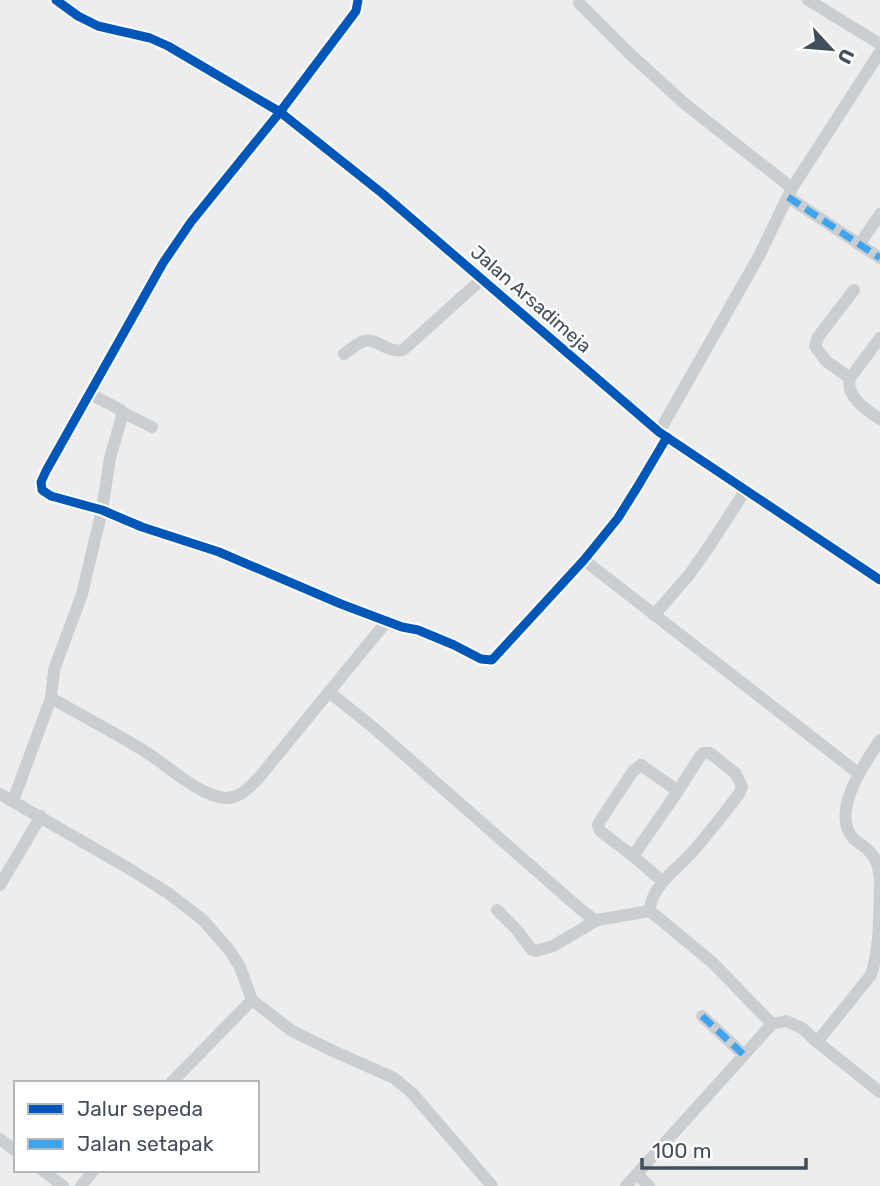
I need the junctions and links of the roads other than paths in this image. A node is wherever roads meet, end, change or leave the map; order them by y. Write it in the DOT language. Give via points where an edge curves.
graph roads {
  1 [pos="56,0"];
  2 [pos="358,0"];
  3 [pos="808,0"];
  4 [pos="579,4"];
  5 [pos="880,44"];
  6 [pos="880,52"];
  7 [pos="280,112"];
  8 [pos="790,192"];
  9 [pos="880,214"];
  10 [pos="859,245"];
  11 [pos="880,258"];
  12 [pos="482,279"];
  13 [pos="854,290"];
  14 [pos="880,338"];
  15 [pos="344,354"];
  16 [pos="850,378"];
  17 [pos="90,394"];
  18 [pos="122,412"];
  19 [pos="880,419"];
  20 [pos="152,427"];
  21 [pos="663,435"];
  22 [pos="745,491"];
  23 [pos="102,510"];
  24 [pos="584,560"];
  25 [pos="880,580"];
  26 [pos="654,615"];
  27 [pos="387,621"];
  28 [pos="329,692"];
  29 [pos="51,698"];
  30 [pos="880,740"];
  31 [pos="858,773"];
  32 [pos="678,791"];
  33 [pos="0,794"];
  34 [pos="13,801"];
  35 [pos="41,816"];
  36 [pos="633,856"];
  37 [pos="663,882"];
  38 [pos="0,885"];
  39 [pos="880,886"];
  40 [pos="497,910"];
  41 [pos="650,911"];
  42 [pos="597,920"];
  43 [pos="252,1000"];
  44 [pos="702,1016"];
  45 [pos="772,1024"];
  46 [pos="817,1042"];
  47 [pos="744,1055"];
  48 [pos="173,1081"];
  49 [pos="880,1092"];
  50 [pos="45,1172"];
  51 [pos="92,1172"];
  52 [pos="637,1174"];
  53 [pos="63,1186"];
  54 [pos="81,1186"];
  55 [pos="492,1186"];
  56 [pos="626,1186"];
  57 [pos="649,1186"];
  1 -- 7 [label="street, Jalan Arsadimeja" via="98,26 168,46"];
  2 -- 7 [label="street" via="356,11"];
  3 -- 5 [label="street"];
  4 -- 8 [label="street" via="685,104"];
  6 -- 8 [label="street"];
  7 -- 12 [label="street, Jalan Arsadimeja"];
  7 -- 17 [label="street" via="163,263"];
  8 -- 10 [label="street"];
  8 -- 21 [label="street"];
  9 -- 10 [label="street"];
  10 -- 11 [label="street"];
  12 -- 15 [label="street" via="403,350 397,352 369,340"];
  12 -- 21 [label="street, Jalan Arsadimeja"];
  13 -- 16 [label="street" via="815,346 826,361"];
  14 -- 16 [label="street"];
  16 -- 19 [label="street" via="849,389"];
  17 -- 18 [label="street"];
  17 -- 23 [label="street" via="41,486 51,496"];
  18 -- 20 [label="street"];
  18 -- 23 [label="street"];
  21 -- 22 [label="street, Jalan Arsadimeja"];
  21 -- 24 [label="street" via="638,486"];
  22 -- 25 [label="street, Jalan Arsadimeja"];
  22 -- 26 [label="street" via="688,575"];
  23 -- 27 [label="street"];
  23 -- 29 [label="street" via="82,594 54,670"];
  24 -- 26 [label="street"];
  24 -- 27 [label="street" via="492,660"];
  26 -- 31 [label="street"];
  27 -- 28 [label="street"];
  28 -- 29 [label="street" via="257,780 238,796 226,798 199,789 144,750"];
  28 -- 42 [label="street"];
  29 -- 34 [label="street"];
  30 -- 31 [label="street"];
  31 -- 39 [label="street" via="849,794 847,824 851,836 874,856"];
  32 -- 36 [label="street"];
  32 -- 36 [label="street" via="641,765 633,771 598,825"];
  32 -- 37 [label="street" via="707,752 736,774 742,787 692,853"];
  33 -- 34 [label="street"];
  34 -- 35 [label="street"];
  35 -- 38 [label="street"];
  35 -- 43 [label="street" via="168,893 203,920 240,967"];
  36 -- 37 [label="street"];
  37 -- 41 [label="street"];
  39 -- 46 [label="street" via="876,964"];
  40 -- 42 [label="street" via="534,951 553,946"];
  41 -- 42 [label="street"];
  41 -- 45 [label="street" via="713,963"];
  43 -- 48 [label="street"];
  43 -- 55 [label="street" via="292,1031 394,1078"];
  44 -- 47 [label="street"];
  45 -- 46 [label="street" via="794,1024"];
  45 -- 47 [label="street"];
  46 -- 49 [label="street"];
  47 -- 52 [label="street"];
  50 -- 53 [label="street"];
  51 -- 54 [label="street"];
  52 -- 56 [label="street"];
  52 -- 57 [label="street"];
}
